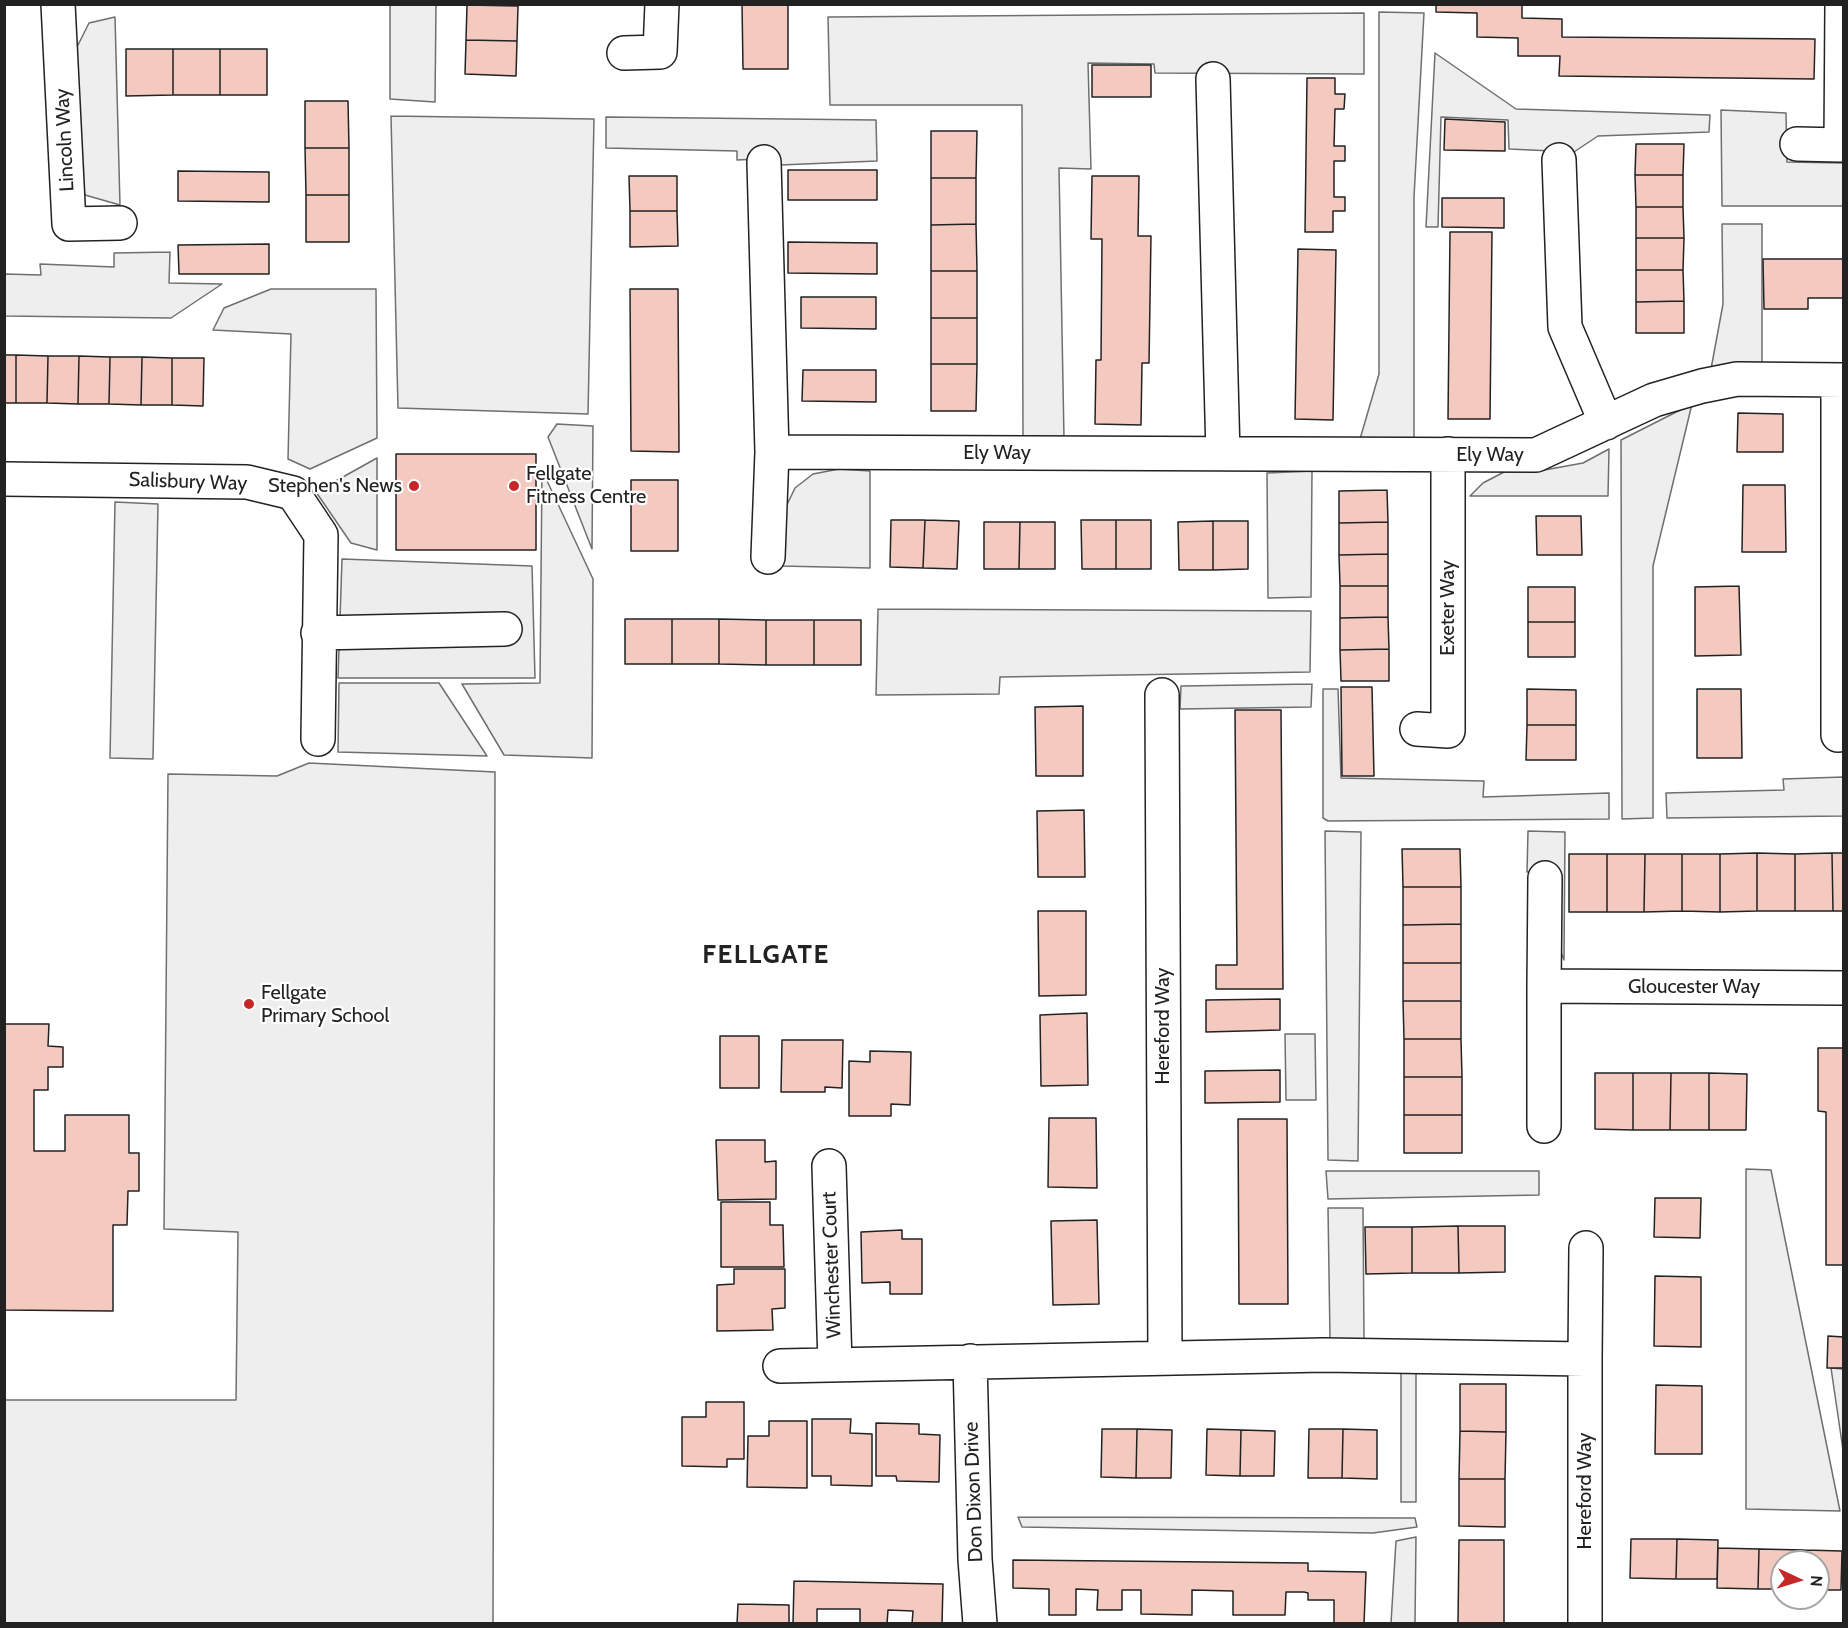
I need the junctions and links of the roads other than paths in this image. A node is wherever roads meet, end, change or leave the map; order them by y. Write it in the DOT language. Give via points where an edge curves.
graph roads {
  1 [pos="58,4"];
  2 [pos="662,4"];
  3 [pos="1842,4"];
  4 [pos="624,53"];
  5 [pos="1213,79"];
  6 [pos="1797,144"];
  7 [pos="1559,160"];
  8 [pos="764,162"];
  9 [pos="120,223"];
  10 [pos="1841,380"];
  11 [pos="1606,423"];
  12 [pos="772,452"];
  13 [pos="1223,454"];
  14 [pos="1448,454"];
  15 [pos="4,479"];
  16 [pos="768,556"];
  17 [pos="505,628"];
  18 [pos="318,633"];
  19 [pos="1162,695"];
  20 [pos="1417,729"];
  21 [pos="1838,735"];
  22 [pos="318,739"];
  23 [pos="1545,878"];
  24 [pos="1544,986"];
  25 [pos="1844,988"];
  26 [pos="1544,1126"];
  27 [pos="830,1166"];
  28 [pos="1586,1248"];
  29 [pos="1165,1357"];
  30 [pos="1585,1359"];
  31 [pos="970,1361"];
  32 [pos="835,1364"];
  33 [pos="780,1366"];
  34 [pos="980,1623"];
  35 [pos="1585,1623"];
  1 -- 9 [label="street, Lincoln Way" via="69,224"];
  2 -- 4 [label="street" via="660,52"];
  3 -- 6 [label="street" via="1841,145"];
  5 -- 13 [label="street"];
  7 -- 11 [label="street" via="1565,327"];
  8 -- 12 [label="street"];
  10 -- 11 [label="street, Ely Way" via="1737,379 1654,400"];
  10 -- 21 [label="street"];
  11 -- 14 [label="street, Ely Way" via="1536,455"];
  12 -- 13 [label="street, Ely Way"];
  12 -- 16 [label="street"];
  13 -- 14 [label="street, Ely Way"];
  14 -- 20 [label="street, Exeter Way" via="1448,731"];
  15 -- 18 [label="street, Salisbury Way" via="247,482 293,493 321,535"];
  17 -- 18 [label="street"];
  18 -- 22 [label="street, Salisbury Way"];
  19 -- 29 [label="street, Hereford Way"];
  23 -- 24 [label="street"];
  24 -- 25 [label="street, Gloucester Way"];
  24 -- 26 [label="street"];
  27 -- 32 [label="street, Winchester Court"];
  28 -- 30 [label="street, Hereford Way"];
  29 -- 30 [label="street"];
  29 -- 31 [label="street"];
  30 -- 35 [label="street, Hereford Way"];
  31 -- 32 [label="street, Winchester Court"];
  31 -- 34 [label="street, Don Dixon Drive"];
  32 -- 33 [label="street, Winchester Court"];
}
